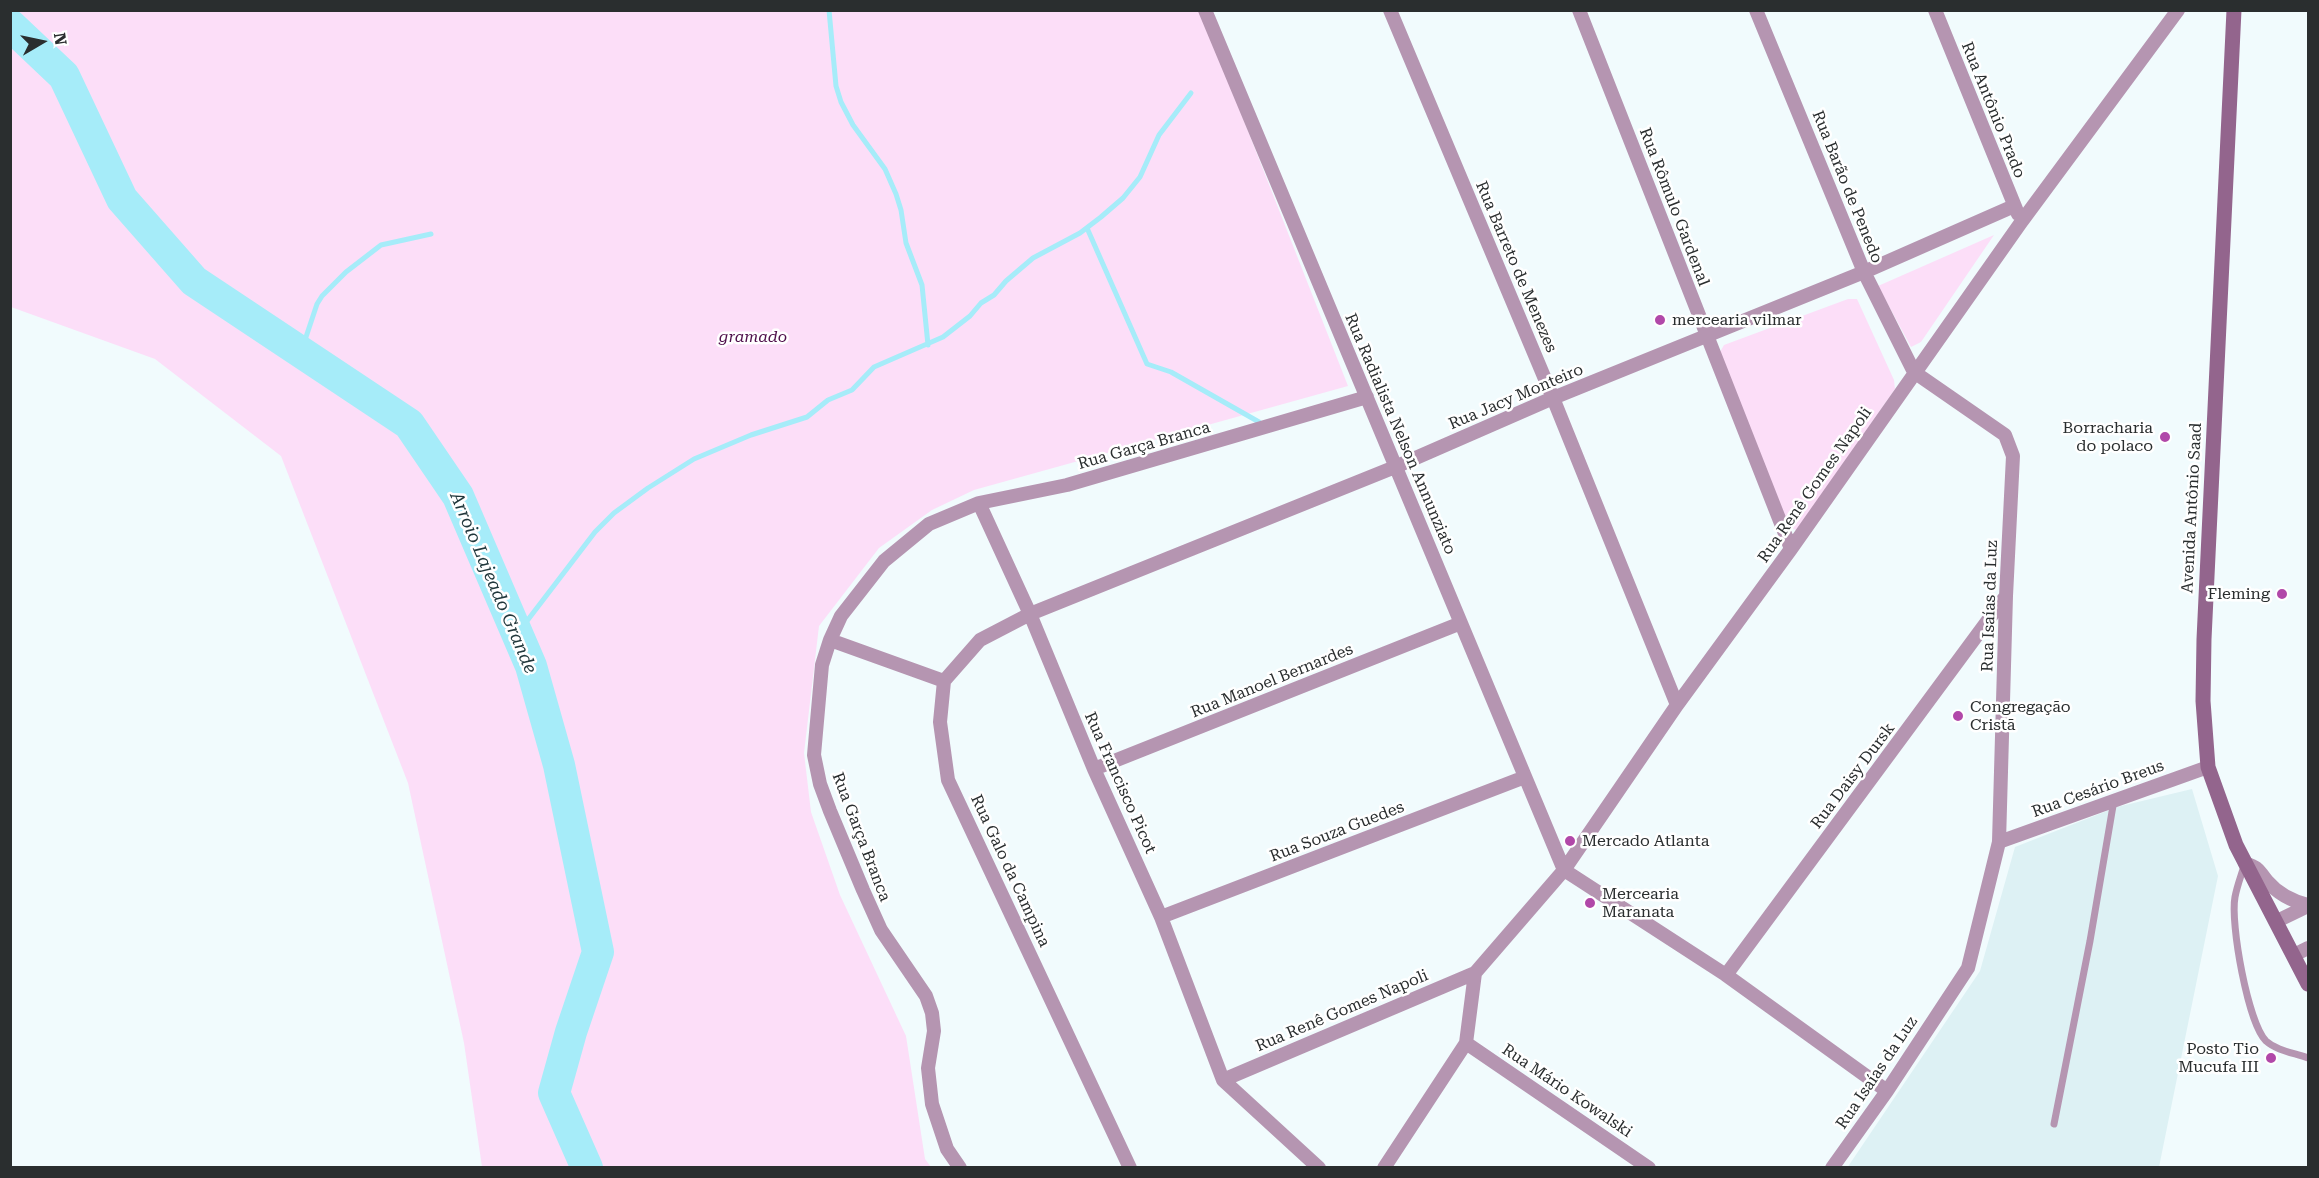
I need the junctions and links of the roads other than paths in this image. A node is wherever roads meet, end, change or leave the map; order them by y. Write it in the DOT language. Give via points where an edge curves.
graph roads {
  1 [pos="1205,10"];
  2 [pos="1390,10"];
  3 [pos="1579,10"];
  4 [pos="1756,10"];
  5 [pos="1935,10"];
  6 [pos="2178,10"];
  7 [pos="2234,10"];
  8 [pos="2014,206"];
  9 [pos="2022,221"];
  10 [pos="1864,272"];
  11 [pos="1706,335"];
  12 [pos="1914,372"];
  13 [pos="1367,397"];
  14 [pos="1553,398"];
  15 [pos="1395,467"];
  16 [pos="979,503"];
  17 [pos="1791,549"];
  18 [pos="2006,596"];
  19 [pos="1030,614"];
  20 [pos="1461,623"];
  21 [pos="830,640"];
  22 [pos="944,681"];
  23 [pos="1677,705"];
  24 [pos="2208,767"];
  25 [pos="1094,769"];
  26 [pos="1525,777"];
  27 [pos="2114,800"];
  28 [pos="1999,842"];
  29 [pos="2245,863"];
  30 [pos="1564,870"];
  31 [pos="2308,905"];
  32 [pos="1161,917"];
  33 [pos="2277,921"];
  34 [pos="2308,948"];
  35 [pos="2294,956"];
  36 [pos="1475,973"];
  37 [pos="1726,975"];
  38 [pos="2308,984"];
  39 [pos="1467,1043"];
  40 [pos="2308,1058"];
  41 [pos="1223,1080"];
  42 [pos="1887,1091"];
  43 [pos="2054,1124"];
  44 [pos="960,1167"];
  45 [pos="1130,1167"];
  46 [pos="1319,1167"];
  47 [pos="1384,1167"];
  48 [pos="1649,1167"];
  49 [pos="1832,1167"];
  1 -- 13 [label="street, Rua Radialista Nelson Annunziato"];
  2 -- 14 [label="street, Rua Barreto de Menezes"];
  3 -- 11 [label="street, Rua Rômulo Gardenal"];
  4 -- 10 [label="street, Rua Barão de Penedo"];
  5 -- 8 [label="street, Rua Antônio Prado"];
  6 -- 9 [label="street, Rua Renê Gomes Napoli"];
  7 -- 24 [label="main road, Avenida Antônio Saad" via="2204,639"];
  8 -- 9 [label="street, Rua Antônio Prado"];
  8 -- 10 [label="street, Rua Jacy Monteiro"];
  9 -- 12 [label="street, Rua Renê Gomes Napoli"];
  10 -- 11 [label="street, Rua Jacy Monteiro"];
  10 -- 12 [label="street, Rua Barão de Penedo"];
  11 -- 14 [label="street, Rua Jacy Monteiro"];
  11 -- 17 [label="street, Rua Rômulo Gardenal"];
  12 -- 17 [label="street, Rua Renê Gomes Napoli"];
  12 -- 18 [label="street, Rua Isaías da Luz" via="2005,435 2013,456"];
  13 -- 15 [label="street, Rua Radialista Nelson Annunziato"];
  13 -- 16 [label="street, Rua Garça Branca" via="1066,485"];
  14 -- 15 [label="street, Rua Jacy Monteiro"];
  14 -- 23 [label="street, Rua Barreto de Menezes"];
  15 -- 19 [label="street, Rua Jacy Monteiro"];
  15 -- 20 [label="street, Rua Radialista Nelson Annunziato"];
  16 -- 19 [label="street, Rua Francisco Picot"];
  16 -- 21 [label="street, Rua Garça Branca" via="929,524 884,561 841,616"];
  17 -- 23 [label="street, Rua Renê Gomes Napoli"];
  18 -- 28 [label="street, Rua Isaías da Luz"];
  18 -- 37 [label="street, Rua Daisy Dursk"];
  19 -- 22 [label="street" via="980,640"];
  19 -- 25 [label="street, Rua Francisco Picot"];
  20 -- 25 [label="street, Rua Manoel Bernardes"];
  20 -- 26 [label="street, Rua Radialista Nelson Annunziato"];
  21 -- 22 [label="street"];
  21 -- 44 [label="street, Rua Garça Branca" via="822,665 816,725 814,754 820,784 881,930 926,996 934,1031 928,1068 932,1104 947,1149"];
  22 -- 45 [label="street, Rua Galo da Campina" via="940,722 948,780"];
  23 -- 30 [label="street, Rua Renê Gomes Napoli"];
  24 -- 27 [label="street, Rua Cesário Breus"];
  24 -- 29 [label="main road, Avenida Antônio Saad"];
  25 -- 32 [label="street, Rua Francisco Picot"];
  26 -- 30 [label="street, Rua Radialista Nelson Annunziato"];
  26 -- 32 [label="street, Rua Souza Guedes"];
  27 -- 28 [label="street, Rua Cesário Breus"];
  27 -- 43 [label="lane"];
  28 -- 42 [label="street, Rua Isaías da Luz" via="1968,968"];
  29 -- 31 [label="street" via="2259,869 2282,895"];
  29 -- 33 [label="main road, Avenida Antônio Saad"];
  29 -- 40 [label="lane" via="2234,915 2250,1006 2264,1039 2274,1047"];
  30 -- 36 [label="street, Rua Renê Gomes Napoli"];
  30 -- 37 [label="street"];
  31 -- 33 [label="street"];
  32 -- 41 [label="street, Rua Francisco Picot"];
  33 -- 35 [label="main road, Avenida Antônio Saad"];
  34 -- 35 [label="street"];
  35 -- 38 [label="main road, Avenida Antônio Saad"];
  36 -- 39 [label="street"];
  36 -- 41 [label="street, Rua Renê Gomes Napoli"];
  37 -- 42 [label="street"];
  39 -- 47 [label="street"];
  39 -- 48 [label="street, Rua Mário Kowalski"];
  41 -- 46 [label="street"];
  42 -- 49 [label="street, Rua Isaías da Luz"];
}
